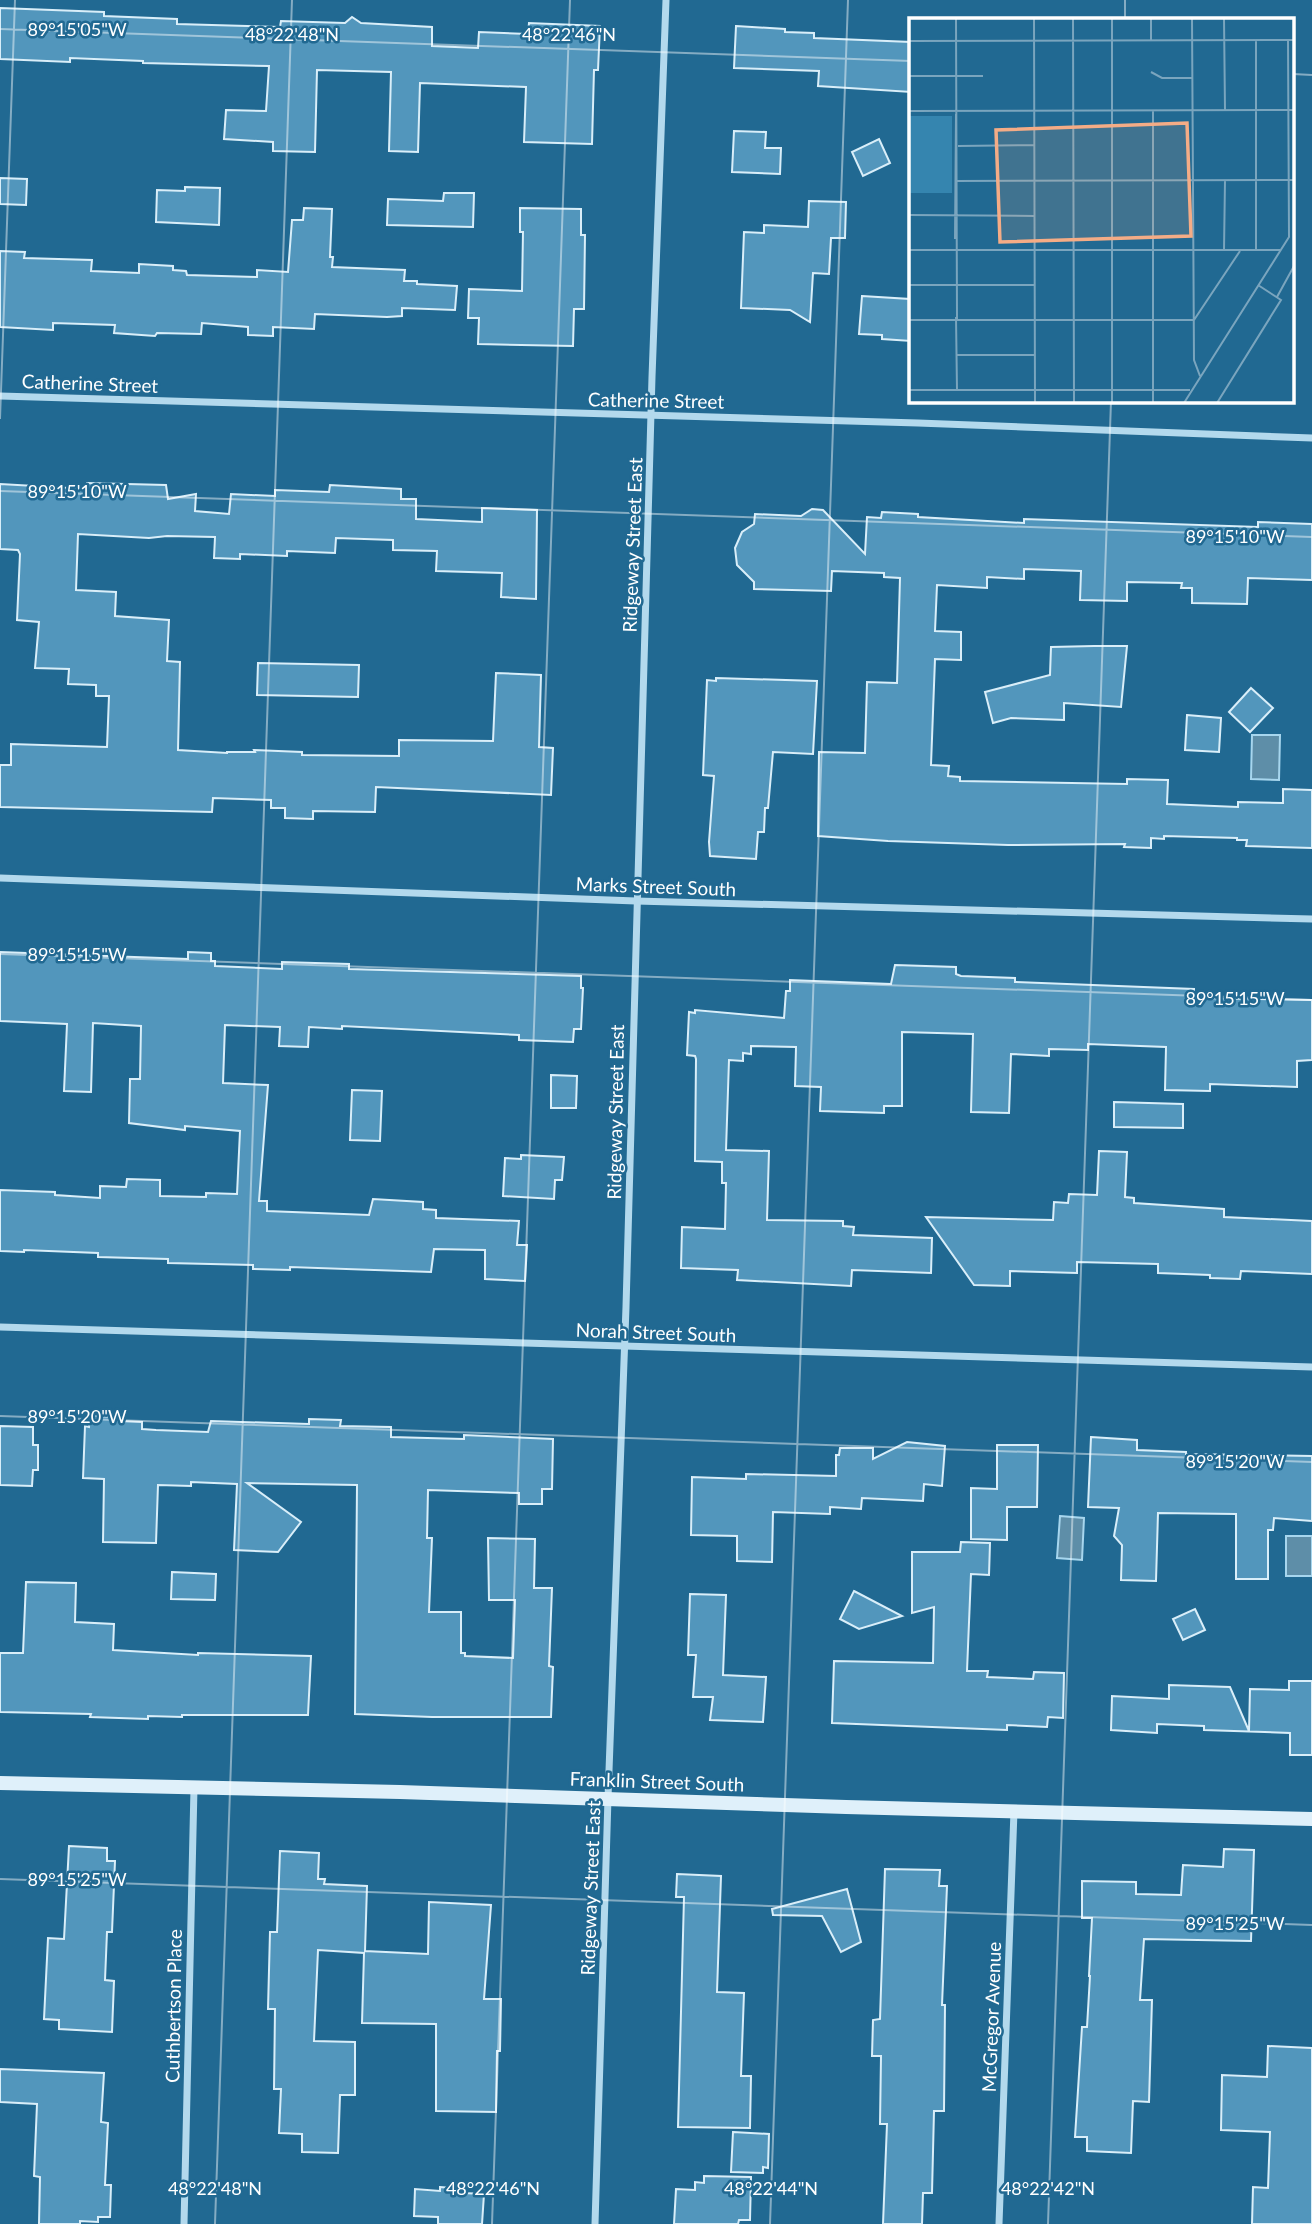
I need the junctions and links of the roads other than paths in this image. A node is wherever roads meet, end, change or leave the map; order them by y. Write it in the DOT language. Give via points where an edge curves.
graph roads {
  1 [pos="666,0"];
  2 [pos="0,397"];
  3 [pos="651,416"];
  4 [pos="1312,439"];
  5 [pos="0,878"];
  6 [pos="636,901"];
  7 [pos="1312,919"];
  8 [pos="0,1327"];
  9 [pos="624,1347"];
  10 [pos="1312,1367"];
  11 [pos="0,1783"];
  12 [pos="194,1788"];
  13 [pos="608,1798"];
  14 [pos="1014,1811"];
  15 [pos="1312,1819"];
  16 [pos="184,2224"];
  17 [pos="595,2224"];
  18 [pos="999,2224"];
  1 -- 3 [label="street, Ridgeway Street East"];
  2 -- 3 [label="street, Catherine Street"];
  3 -- 4 [label="street, Catherine Street"];
  3 -- 6 [label="street, Ridgeway Street East"];
  5 -- 6 [label="street, Marks Street South"];
  6 -- 7 [label="street, Marks Street South"];
  6 -- 9 [label="street, Ridgeway Street East"];
  8 -- 9 [label="street, Norah Street South"];
  9 -- 10 [label="street, Norah Street South"];
  9 -- 13 [label="street, Ridgeway Street East"];
  11 -- 12 [label="street, Franklin Street South"];
  12 -- 13 [label="street, Franklin Street South"];
  12 -- 16 [label="street, Cuthbertson Place"];
  13 -- 14 [label="street, Franklin Street South"];
  13 -- 17 [label="street, Ridgeway Street East"];
  14 -- 15 [label="street, Franklin Street South"];
  14 -- 18 [label="street, McGregor Avenue"];
}
